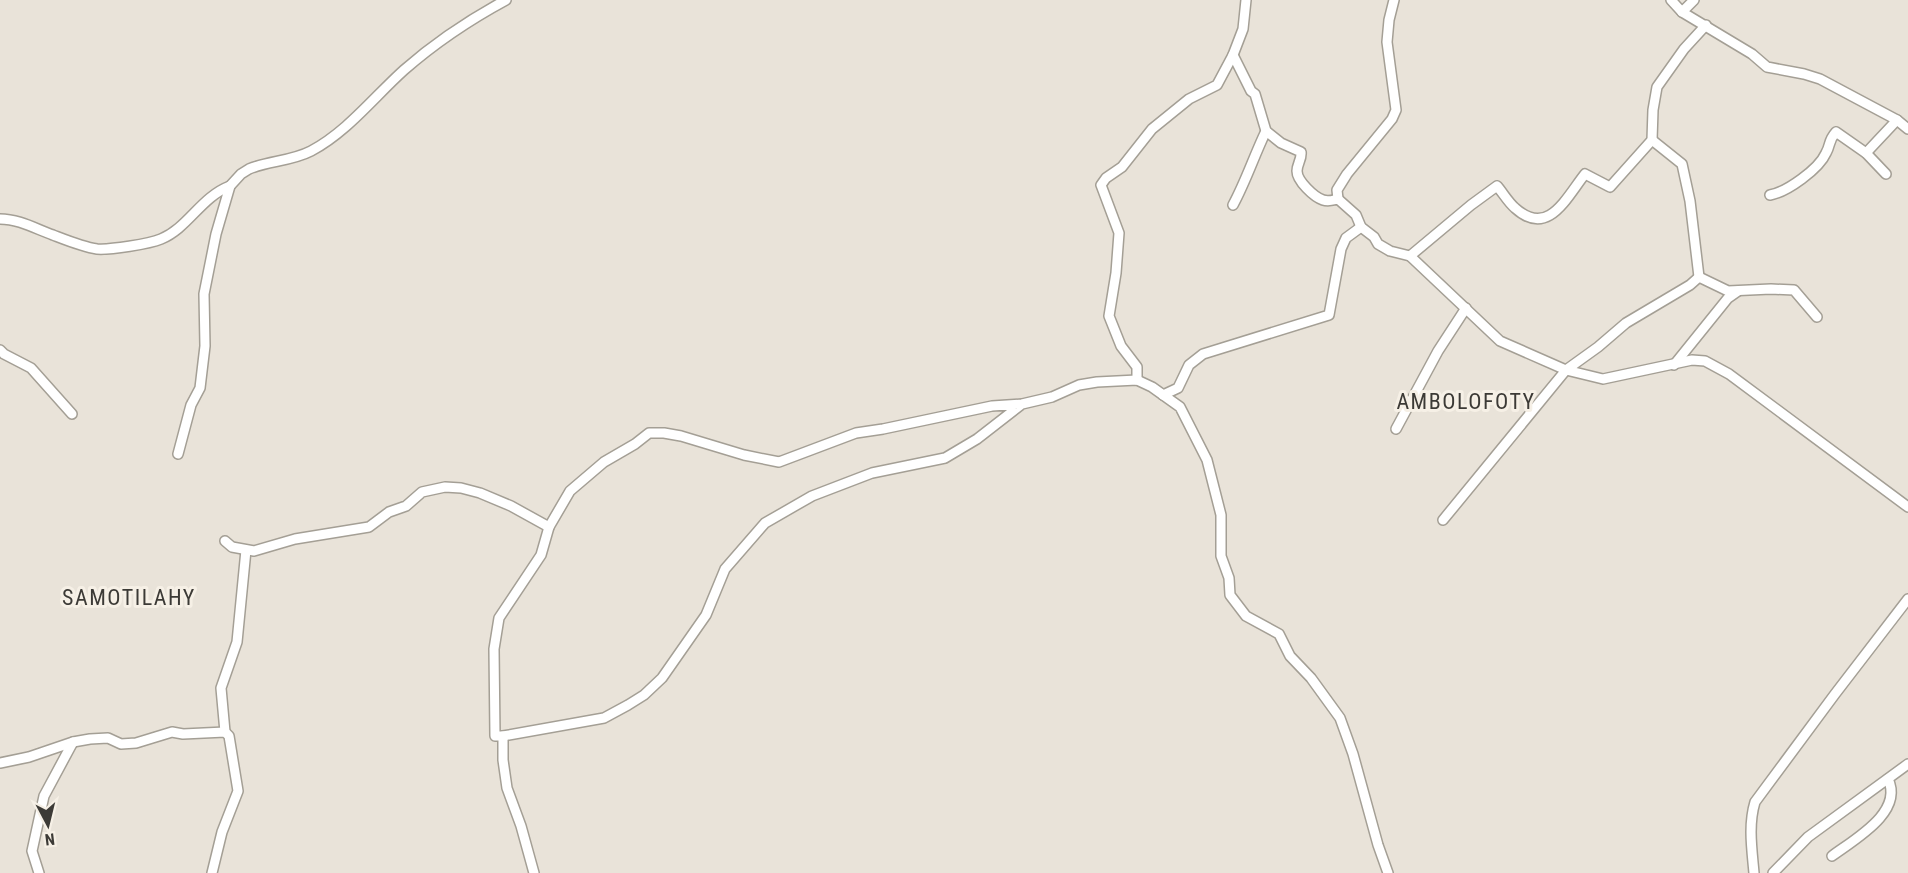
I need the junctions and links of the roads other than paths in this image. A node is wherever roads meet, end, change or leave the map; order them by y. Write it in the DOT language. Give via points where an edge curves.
graph roads {
  1 [pos="506,0"];
  2 [pos="1246,0"];
  3 [pos="1394,0"];
  4 [pos="1671,0"];
  5 [pos="1694,0"];
  6 [pos="1682,12"];
  7 [pos="1706,25"];
  8 [pos="1233,56"];
  9 [pos="1897,120"];
  10 [pos="1908,129"];
  11 [pos="1266,131"];
  12 [pos="1652,140"];
  13 [pos="1866,153"];
  14 [pos="1886,174"];
  15 [pos="230,186"];
  16 [pos="1770,195"];
  17 [pos="1338,198"];
  18 [pos="1233,205"];
  19 [pos="0,219"];
  20 [pos="1361,227"];
  21 [pos="1410,256"];
  22 [pos="1699,277"];
  23 [pos="1738,291"];
  24 [pos="1466,308"];
  25 [pos="1817,317"];
  26 [pos="0,350"];
  27 [pos="1674,365"];
  28 [pos="1566,370"];
  29 [pos="1137,380"];
  30 [pos="1163,395"];
  31 [pos="1022,404"];
  32 [pos="72,414"];
  33 [pos="1396,429"];
  34 [pos="178,454"];
  35 [pos="1908,507"];
  36 [pos="1443,520"];
  37 [pos="549,527"];
  38 [pos="225,542"];
  39 [pos="246,550"];
  40 [pos="1908,599"];
  41 [pos="225,732"];
  42 [pos="503,736"];
  43 [pos="73,742"];
  44 [pos="0,763"];
  45 [pos="1908,764"];
  46 [pos="1888,779"];
  47 [pos="1832,856"];
  48 [pos="39,873"];
  49 [pos="212,873"];
  50 [pos="534,873"];
  51 [pos="1388,873"];
  52 [pos="1754,873"];
  53 [pos="1773,873"];
  1 -- 15 [label="street" via="437,42 324,143 309,152 249,169"];
  2 -- 8 [label="street" via="1244,29"];
  3 -- 17 [label="street" via="1388,42 1396,110 1347,174 1337,190"];
  4 -- 6 [label="street"];
  5 -- 6 [label="street"];
  6 -- 7 [label="street"];
  7 -- 9 [label="street" via="1767,68 1820,79"];
  7 -- 12 [label="street" via="1657,87"];
  8 -- 11 [label="street" via="1255,94"];
  8 -- 29 [label="street" via="1216,85 1189,99 1152,129 1122,167 1101,185 1119,232 1109,316 1121,346 1137,367"];
  9 -- 10 [label="street"];
  9 -- 13 [label="street"];
  11 -- 17 [label="street" via="1301,152 1297,173 1316,196 1331,201"];
  11 -- 18 [label="street"];
  12 -- 21 [label="street" via="1610,187 1585,174 1552,216 1533,219 1515,208 1497,186"];
  12 -- 22 [label="street" via="1682,164"];
  13 -- 14 [label="street"];
  13 -- 16 [label="street" via="1836,132 1817,167"];
  15 -- 19 [label="street" via="219,190 171,233 152,243 95,249 29,225"];
  15 -- 34 [label="street" via="204,294 200,388 191,405"];
  17 -- 20 [label="street" via="1356,215"];
  20 -- 21 [label="street" via="1378,244"];
  20 -- 30 [label="street" via="1341,249 1329,315 1203,354 1189,365 1178,388"];
  21 -- 24 [label="street"];
  22 -- 23 [label="street" via="1728,291"];
  22 -- 28 [label="street" via="1626,322"];
  23 -- 25 [label="street" via="1794,290"];
  23 -- 27 [label="street"];
  24 -- 28 [label="street" via="1500,341"];
  24 -- 33 [label="street"];
  26 -- 32 [label="street" via="31,368"];
  27 -- 28 [label="street" via="1603,379"];
  27 -- 35 [label="street" via="1705,361 1729,374"];
  28 -- 36 [label="street"];
  29 -- 30 [label="street"];
  29 -- 31 [label="street" via="1079,385"];
  30 -- 51 [label="street" via="1180,407 1207,460 1221,515 1221,556 1230,595 1246,616 1279,634 1290,656 1340,718"];
  31 -- 37 [label="street" via="992,406 856,433 779,462 681,436 649,433 582,479 570,491"];
  31 -- 42 [label="street" via="945,458 872,473 812,496 765,524 725,569 706,615 662,678 628,705 604,718"];
  37 -- 39 [label="street" via="480,494 445,487 422,492 369,527"];
  37 -- 42 [label="street" via="541,555 499,618 494,649 495,736"];
  38 -- 39 [label="street"];
  39 -- 41 [label="street" via="237,642 221,688"];
  40 -- 52 [label="street" via="1755,802"];
  41 -- 43 [label="street" via="172,732 121,744 108,738"];
  41 -- 49 [label="street" via="229,736 238,791"];
  42 -- 50 [label="street" via="507,788"];
  43 -- 44 [label="street"];
  43 -- 48 [label="street" via="44,796 32,851"];
  45 -- 46 [label="street"];
  46 -- 47 [label="street" via="1891,799 1887,810"];
  46 -- 53 [label="street" via="1808,837"];
}
